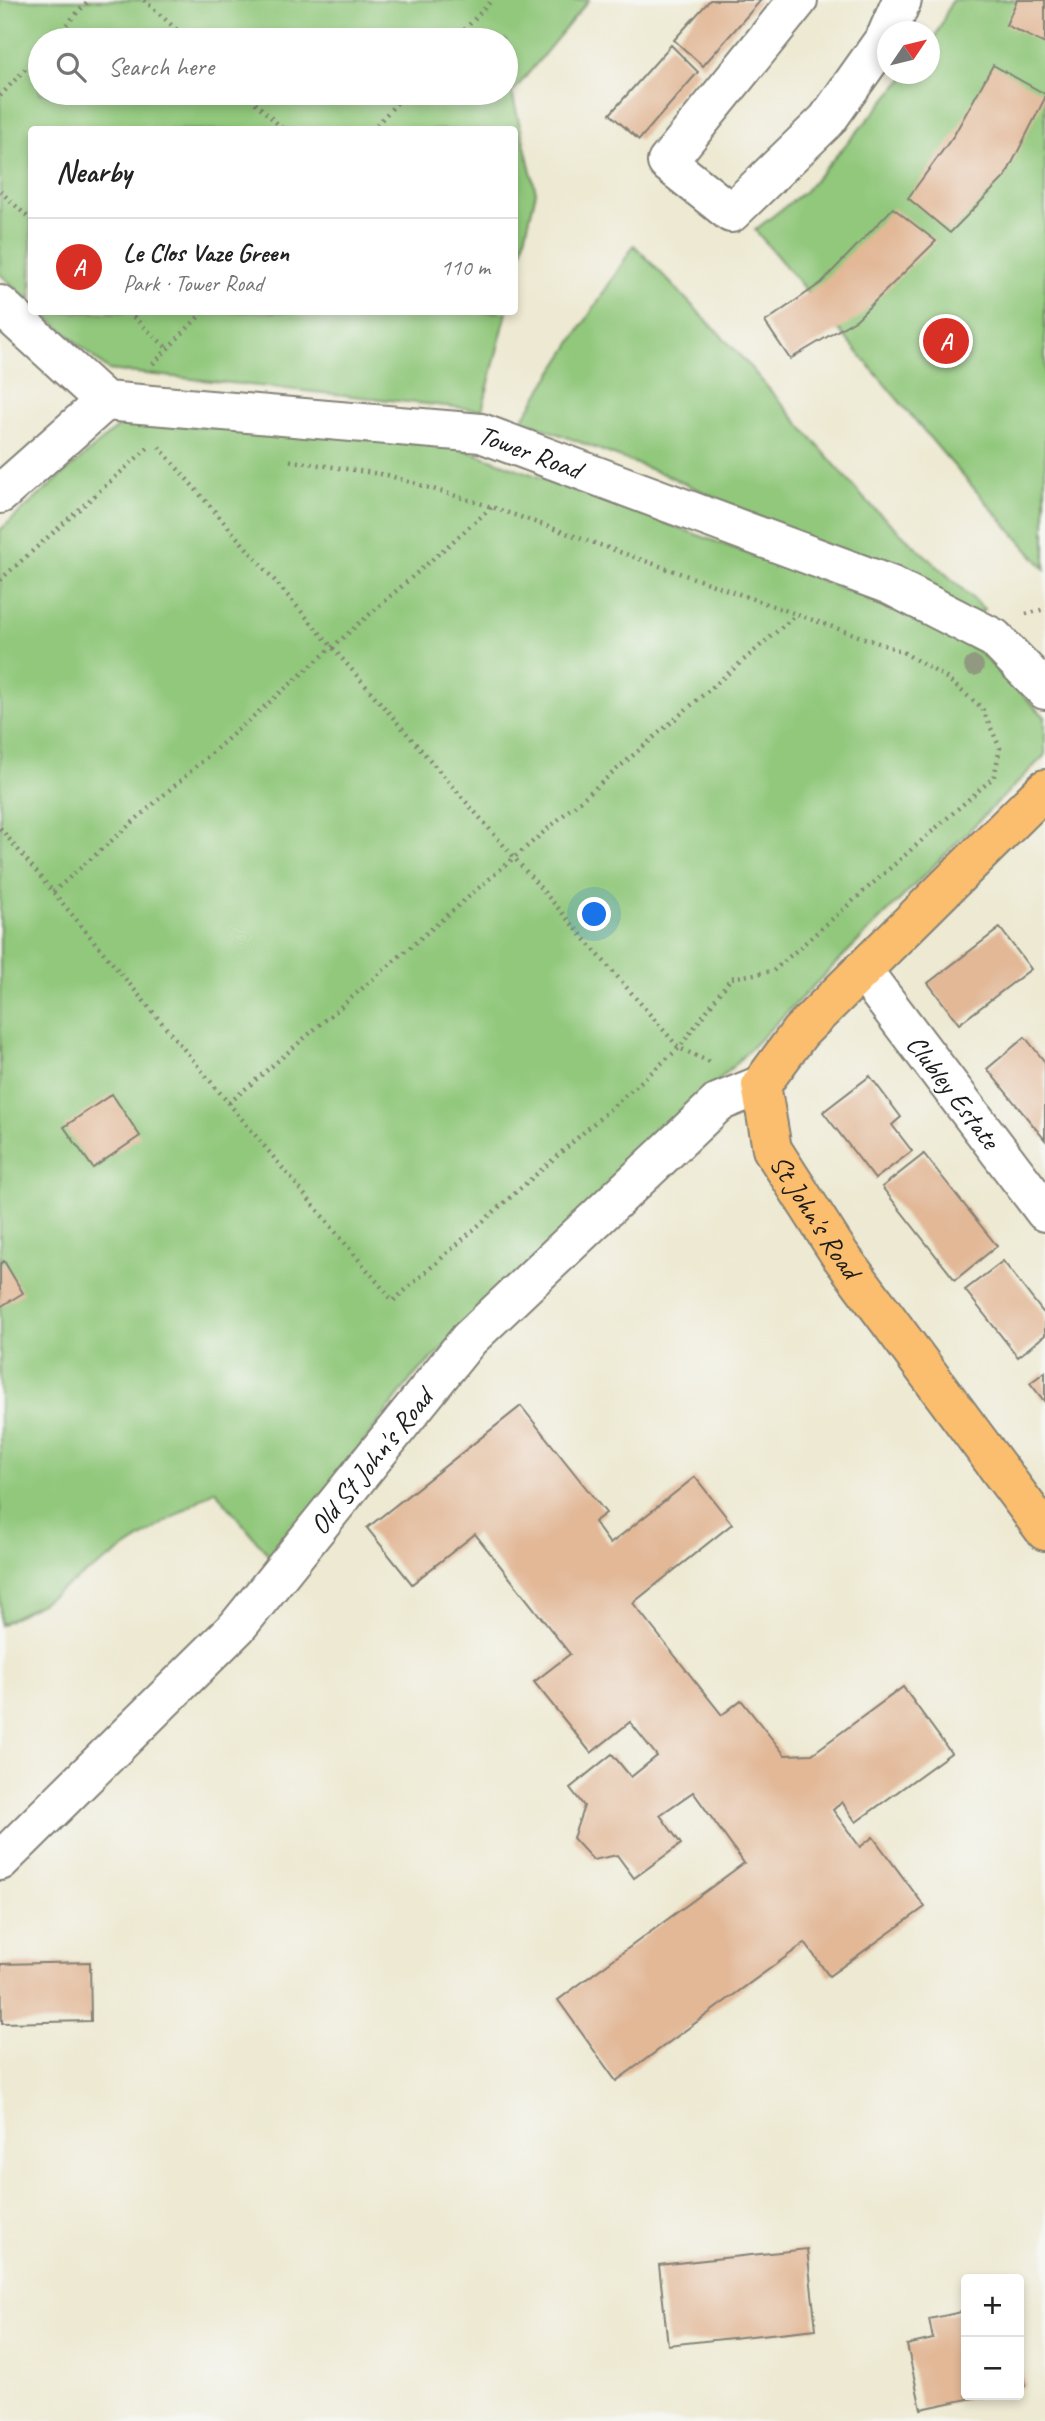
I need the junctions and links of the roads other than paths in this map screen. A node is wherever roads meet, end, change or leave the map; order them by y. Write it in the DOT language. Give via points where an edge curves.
graph roads {
  1 [pos="798,0"];
  2 [pos="902,0"];
  3 [pos="893,21"];
  4 [pos="877,49"];
  5 [pos="0,305"];
  6 [pos="105,401"];
  7 [pos="0,494"];
  8 [pos="1045,690"];
  9 [pos="1045,789"];
  10 [pos="862,970"];
  11 [pos="761,1085"];
  12 [pos="1045,1212"];
  13 [pos="1045,1531"];
  14 [pos="0,1861"];
  1 -- 4 [label="street" via="667,162 731,213 827,120"];
  2 -- 3 [label="street"];
  5 -- 6 [label="street"];
  6 -- 7 [label="street"];
  6 -- 8 [label="street, Tower Road" via="481,433 890,585 994,638"];
  9 -- 10 [label="main road"];
  10 -- 11 [label="main road" via="800,1032"];
  10 -- 12 [label="street, Clubley Estate"];
  11 -- 13 [label="main road, St John's Road" via="772,1149 840,1255"];
  11 -- 14 [label="street, Old St John's Road" via="719,1102 469,1339 237,1628"];
}
